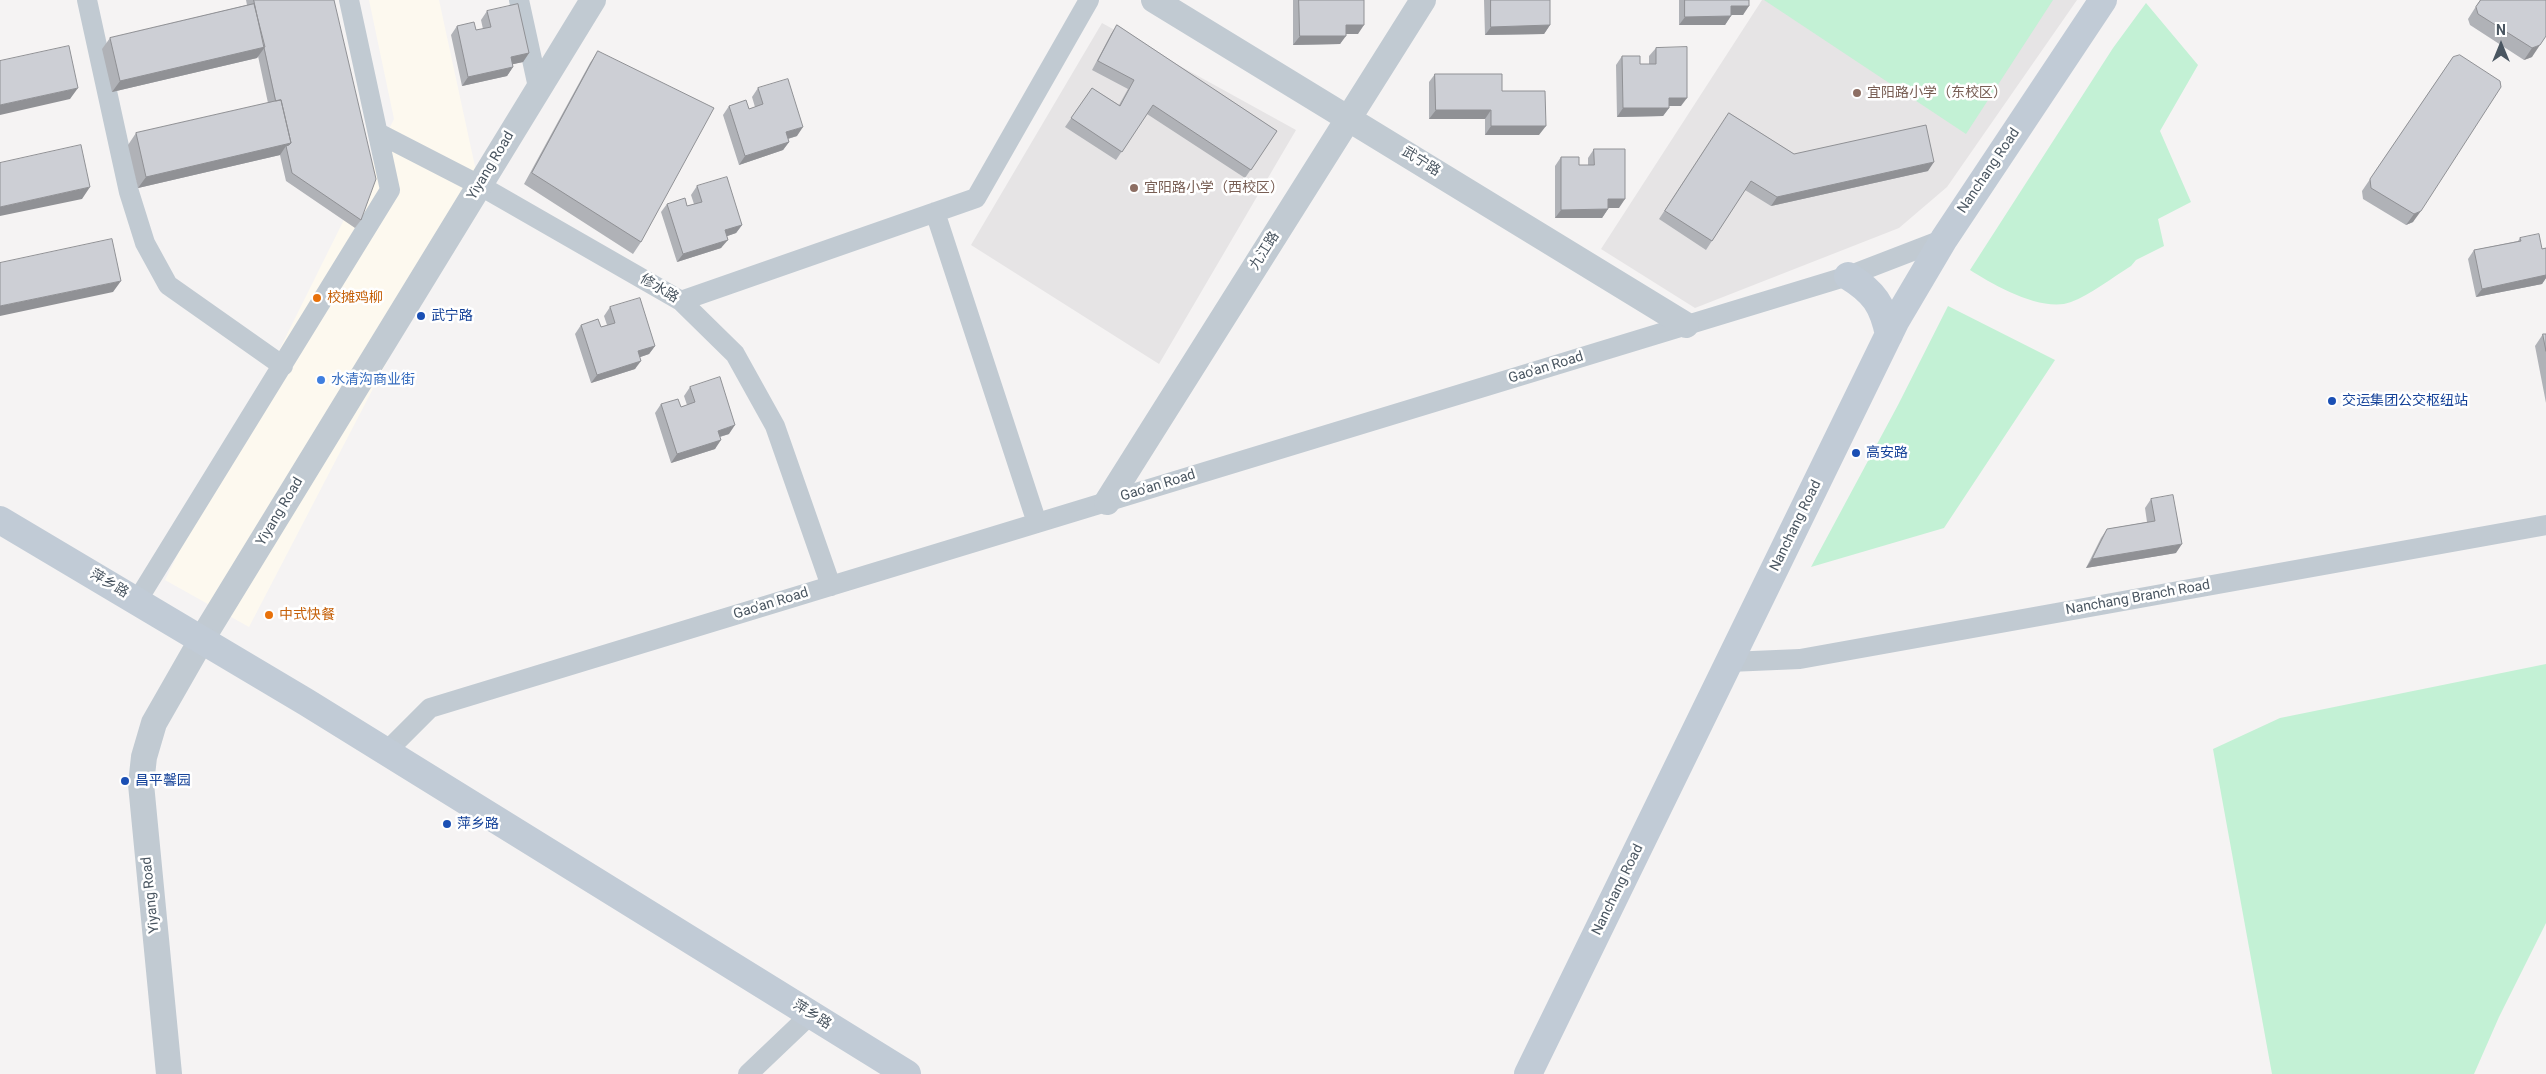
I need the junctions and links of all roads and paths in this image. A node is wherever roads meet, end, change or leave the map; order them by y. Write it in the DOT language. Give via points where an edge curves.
graph roads {
  1 [pos="87,0"];
  2 [pos="349,0"];
  3 [pos="519,0"];
  4 [pos="593,0"];
  5 [pos="1089,0"];
  6 [pos="1154,0"];
  7 [pos="1422,0"];
  8 [pos="2103,0"];
  9 [pos="538,87"];
  10 [pos="1349,118"];
  11 [pos="378,133"];
  12 [pos="479,185"];
  13 [pos="935,212"];
  14 [pos="1944,239"];
  15 [pos="1848,276"];
  16 [pos="681,301"];
  17 [pos="1686,325"];
  18 [pos="1889,335"];
  19 [pos="283,366"];
  20 [pos="1107,502"];
  21 [pos="0,520"];
  22 [pos="1037,523"];
  23 [pos="2546,525"];
  24 [pos="831,586"];
  25 [pos="137,601"];
  26 [pos="202,639"];
  27 [pos="1729,662"];
  28 [pos="386,752"];
  29 [pos="811,1014"];
  30 [pos="169,1074"];
  31 [pos="748,1074"];
  32 [pos="906,1074"];
  33 [pos="1528,1074"];
  1 -- 19 [label="street" via="127,182 145,243 168,285"];
  2 -- 11 [label="street"];
  3 -- 9 [label="street"];
  4 -- 9 [label="street, Yiyang Road"];
  5 -- 13 [label="street" via="976,198"];
  6 -- 10 [label="street, 武宁路"];
  7 -- 10 [label="street, 九江路"];
  8 -- 14 [label="main road, Nanchang Road"];
  9 -- 12 [label="street, Yiyang Road"];
  10 -- 17 [label="street, 武宁路"];
  10 -- 20 [label="street, 九江路"];
  11 -- 12 [label="street, 修水路"];
  11 -- 19 [label="street" via="390,190"];
  12 -- 16 [label="street, 修水路"];
  12 -- 26 [label="street, Yiyang Road"];
  13 -- 16 [label="street"];
  13 -- 22 [label="street"];
  14 -- 15 [label="street, Gao'an Road"];
  14 -- 18 [label="main road, Nanchang Road"];
  15 -- 17 [label="street, Gao'an Road"];
  15 -- 18 [label="main road" via="1864,285 1876,299 1885,314"];
  16 -- 24 [label="street, 修水路" via="735,354 776,426"];
  17 -- 20 [label="street, Gao'an Road"];
  18 -- 27 [label="main road, Nanchang Road"];
  19 -- 25 [label="street"];
  20 -- 22 [label="street, Gao'an Road"];
  21 -- 25 [label="main road, 萍乡路"];
  22 -- 24 [label="street, Gao'an Road"];
  23 -- 27 [label="street, Nanchang Branch Road" via="1800,659"];
  24 -- 28 [label="street, Gao'an Road" via="430,708"];
  25 -- 26 [label="main road, 萍乡路"];
  26 -- 28 [label="main road, 萍乡路"];
  26 -- 30 [label="street, Yiyang Road" via="154,723 144,756 141,784"];
  27 -- 33 [label="main road, Nanchang Road"];
  28 -- 29 [label="main road, 萍乡路"];
  29 -- 31 [label="street"];
  29 -- 32 [label="main road, 萍乡路"];
}
